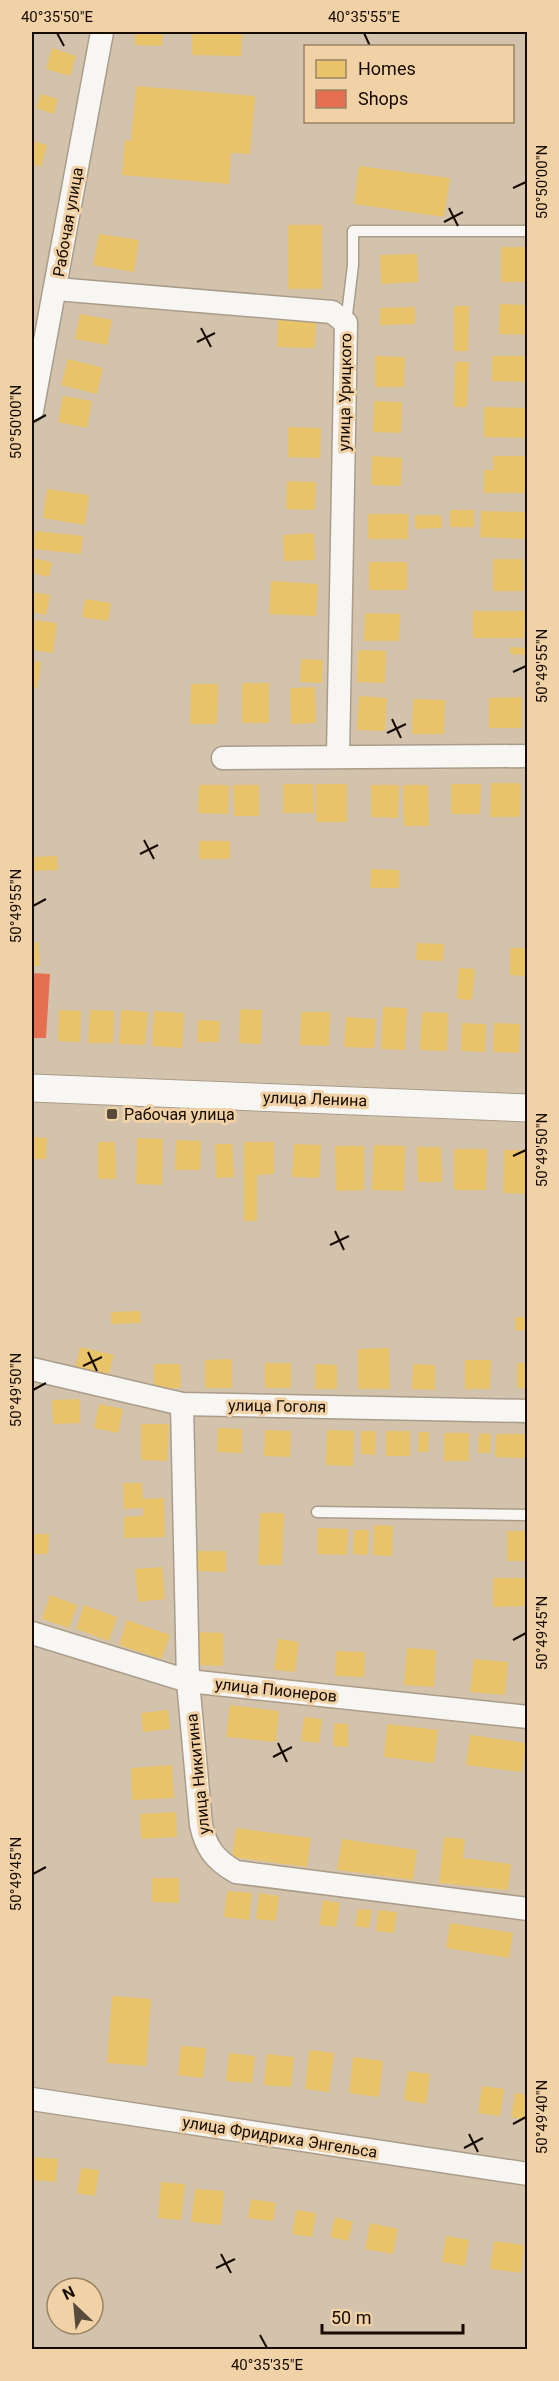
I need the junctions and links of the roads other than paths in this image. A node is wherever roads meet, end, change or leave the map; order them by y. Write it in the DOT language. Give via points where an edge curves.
graph roads {
  1 [pos="102,32"];
  2 [pos="528,231"];
  3 [pos="56,290"];
  4 [pos="346,323"];
  5 [pos="32,411"];
  6 [pos="338,756"];
  7 [pos="528,756"];
  8 [pos="223,758"];
  9 [pos="32,1088"];
  10 [pos="528,1108"];
  11 [pos="32,1369"];
  12 [pos="182,1404"];
  13 [pos="528,1411"];
  14 [pos="317,1512"];
  15 [pos="528,1515"];
  16 [pos="32,1633"];
  17 [pos="188,1681"];
  18 [pos="528,1717"];
  19 [pos="528,1909"];
  20 [pos="32,2099"];
  21 [pos="528,2174"];
  1 -- 3 [label="street, Рабочая улица"];
  2 -- 4 [label="lane" via="353,231"];
  3 -- 4 [label="street, улица Урицкого" via="332,312"];
  3 -- 5 [label="street, Рабочая улица"];
  4 -- 6 [label="street, улица Урицкого"];
  6 -- 7 [label="street"];
  6 -- 8 [label="street"];
  9 -- 10 [label="street, улица Ленина"];
  11 -- 12 [label="street, улица Гоголя"];
  12 -- 13 [label="street, улица Гоголя"];
  12 -- 17 [label="street, улица Никитина"];
  14 -- 15 [label="lane"];
  16 -- 17 [label="street, улица Пионеров"];
  17 -- 18 [label="street, улица Пионеров"];
  17 -- 19 [label="street, улица Никитина" via="201,1825 205,1842 222,1864 236,1872"];
  20 -- 21 [label="street, улица Фридриха Энгельса"];
}
